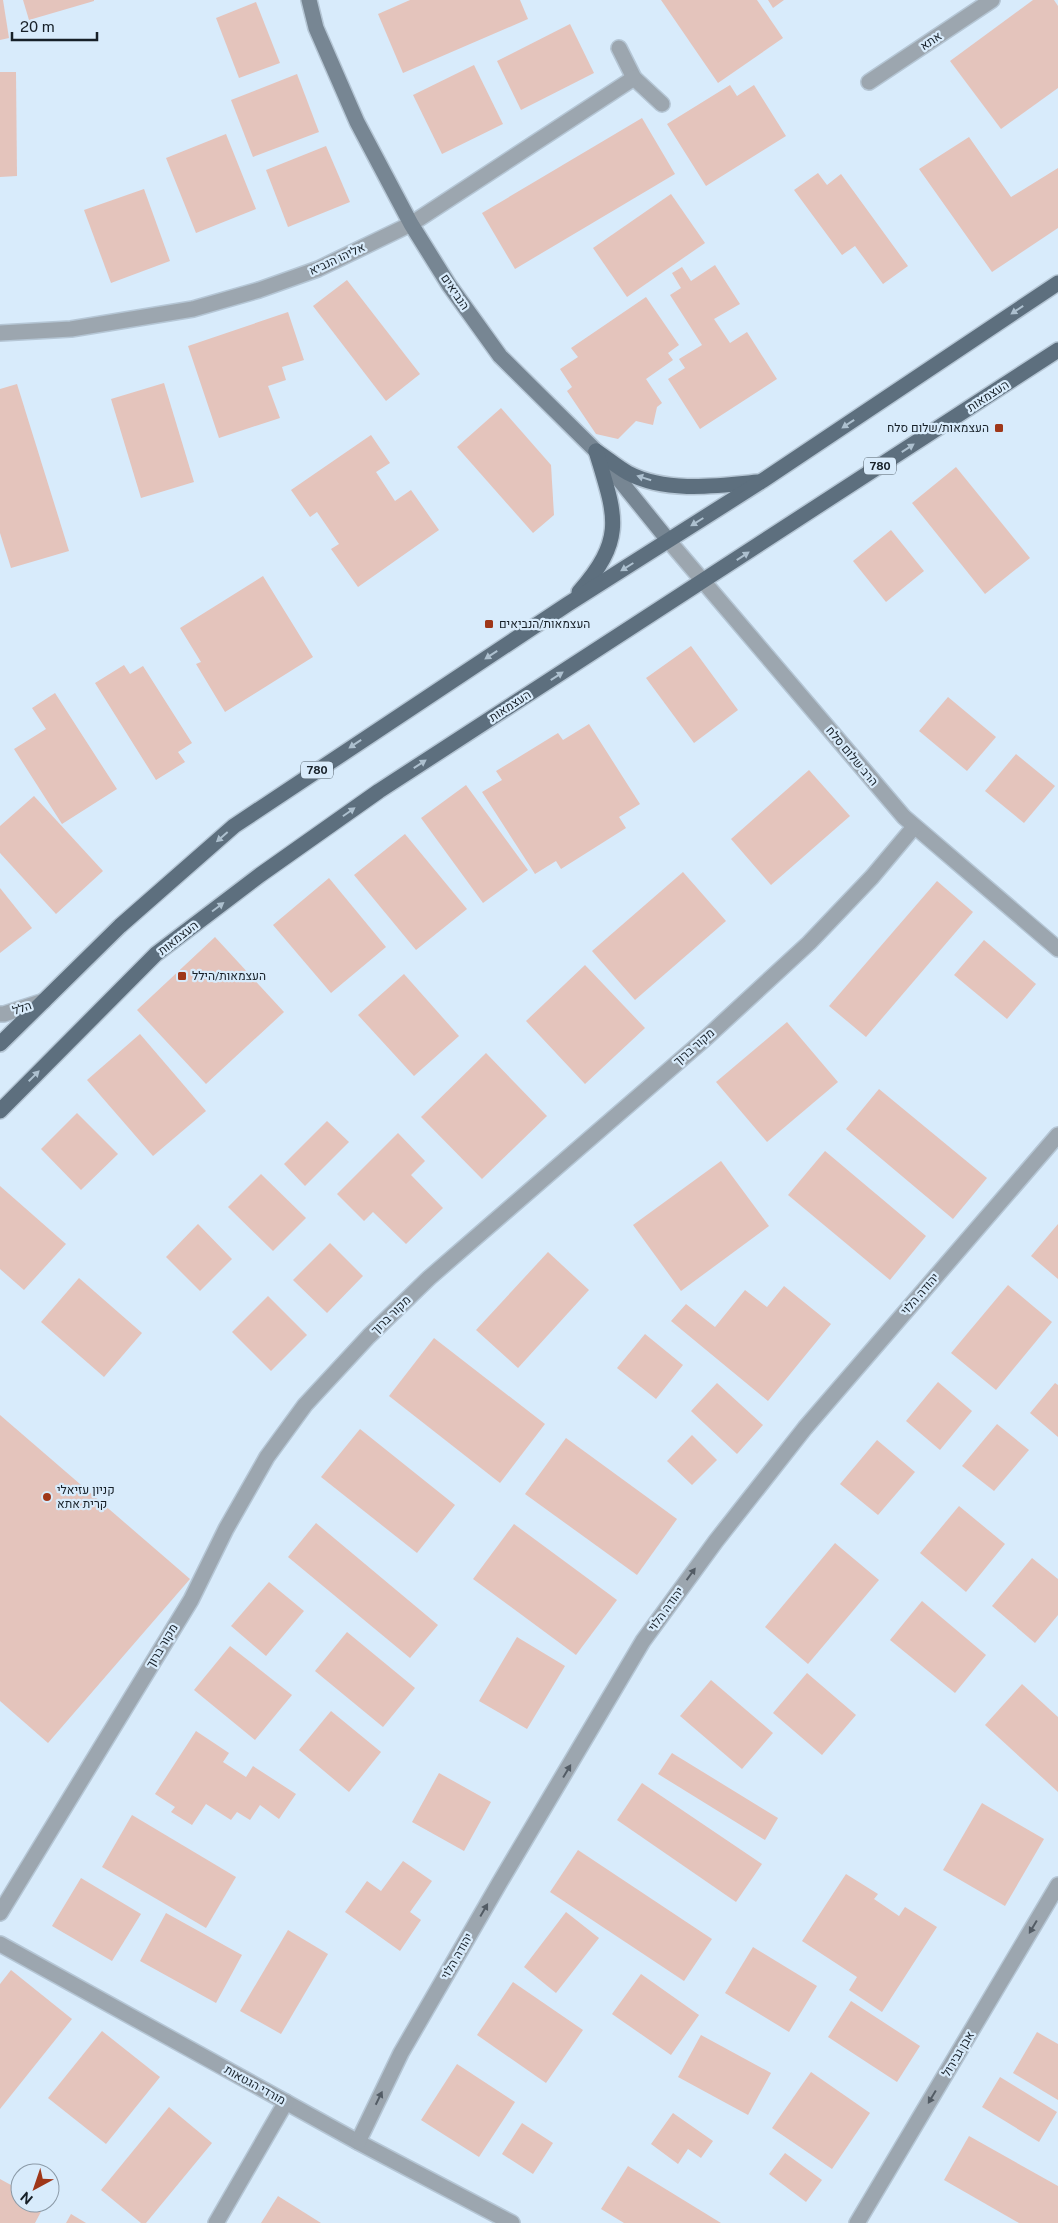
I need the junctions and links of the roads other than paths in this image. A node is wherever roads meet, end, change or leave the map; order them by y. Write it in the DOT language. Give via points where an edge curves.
graph roads {
  1 [pos="309,0"];
  2 [pos="992,0"];
  3 [pos="619,48"];
  4 [pos="634,78"];
  5 [pos="869,82"];
  6 [pos="662,104"];
  7 [pos="412,224"];
  8 [pos="1058,283"];
  9 [pos="0,333"];
  10 [pos="1058,350"];
  11 [pos="596,451"];
  12 [pos="762,481"];
  13 [pos="668,540"];
  14 [pos="702,582"];
  15 [pos="568,604"];
  16 [pos="914,826"];
  17 [pos="1058,949"];
  18 [pos="44,1001"];
  19 [pos="0,1014"];
  20 [pos="0,1044"];
  21 [pos="0,1111"];
  22 [pos="1058,1135"];
  23 [pos="1058,1885"];
  24 [pos="0,1913"];
  25 [pos="0,1944"];
  26 [pos="286,2102"];
  27 [pos="358,2142"];
  28 [pos="216,2223"];
  29 [pos="512,2223"];
  30 [pos="857,2223"];
  1 -- 7 [label="street, הנביאים" via="316,28 357,122"];
  2 -- 5 [label="street, אתא"];
  3 -- 4 [label="street"];
  4 -- 6 [label="street"];
  4 -- 7 [label="street, אליהו הנביא"];
  7 -- 9 [label="street, אליהו הנביא" via="318,269 193,309 70,329"];
  7 -- 11 [label="street, הנביאים" via="500,356"];
  8 -- 12 [label="main road, 780, one-way"];
  14 -- 10 [label="main road, העצמאות / 780, one-way"];
  12 -- 11 [label="main road, one-way" via="711,486 667,485 629,473"];
  11 -- 13 [label="street, הנביאים"];
  11 -- 15 [label="main road" via="610,498 614,522 612,537 591,578"];
  12 -- 13 [label="main road, 780, one-way"];
  13 -- 14 [label="street, הרב שלום סלח"];
  13 -- 15 [label="main road, 780, one-way"];
  14 -- 16 [label="street, הרב שלום סלח"];
  21 -- 14 [label="main road, העצמאות / 780, one-way" via="156,954 379,790"];
  15 -- 18 [label="main road, 780, one-way" via="234,826 120,926"];
  16 -- 17 [label="street, הרב שלום סלח"];
  16 -- 24 [label="street, מקור ברוך" via="872,877 809,944 429,1278 305,1405 267,1457 191,1600"];
  18 -- 19 [label="street, הלל"];
  18 -- 20 [label="main road, 780"];
  27 -- 22 [label="street, יהודה הלוי, one-way" via="401,2053 643,1641 805,1428"];
  23 -- 30 [label="street, אבן גבירול, one-way"];
  25 -- 26 [label="street, מורדי הגטאות"];
  26 -- 27 [label="street, מורדי הגטאות"];
  26 -- 28 [label="street"];
  27 -- 29 [label="street, מורדי הגטאות"];
}
